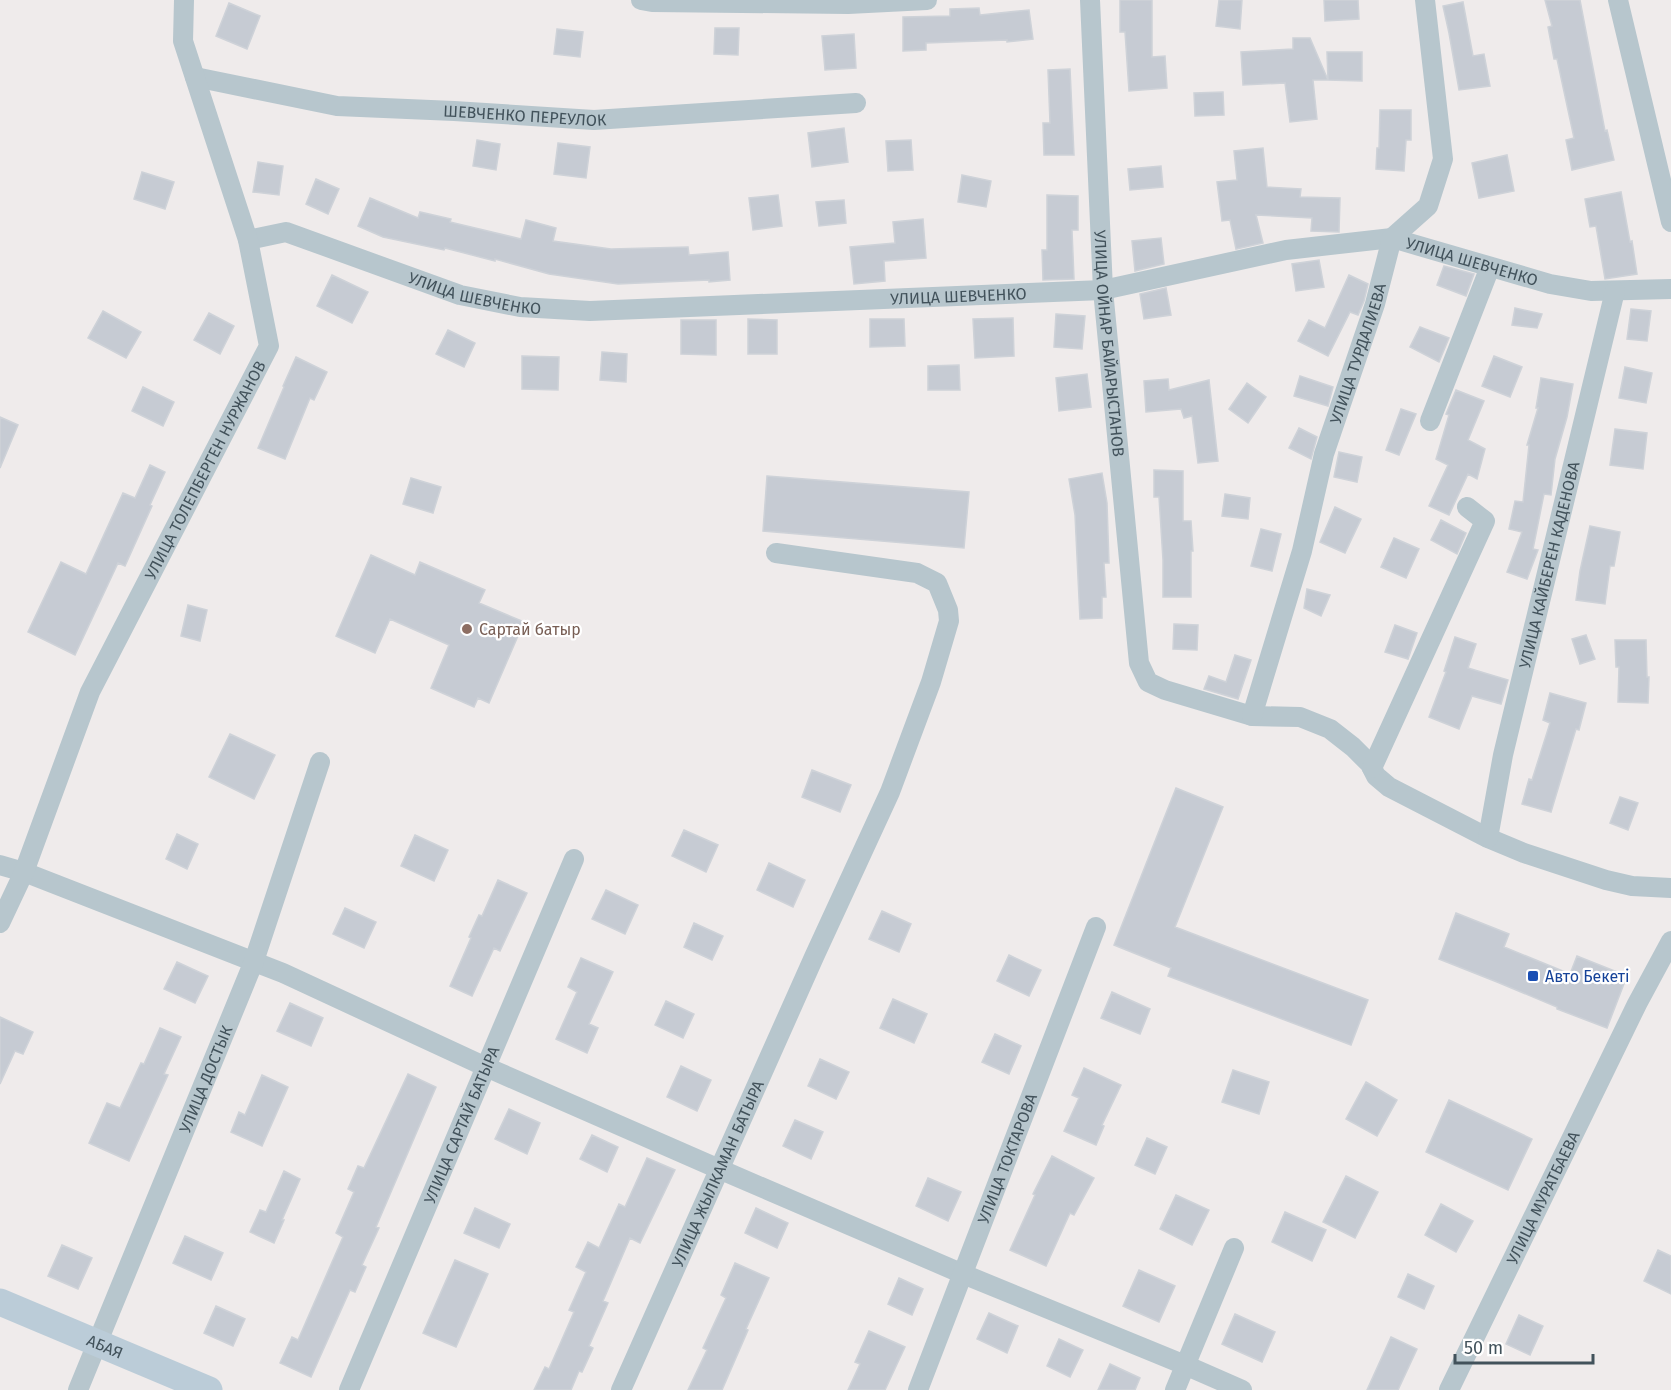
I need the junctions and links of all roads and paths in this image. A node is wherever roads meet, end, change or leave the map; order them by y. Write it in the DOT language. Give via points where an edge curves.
graph roads {
  1 [pos="184,0"];
  2 [pos="641,0"];
  3 [pos="927,0"];
  4 [pos="1090,0"];
  5 [pos="1425,0"];
  6 [pos="1618,0"];
  7 [pos="195,77"];
  8 [pos="856,103"];
  9 [pos="1671,222"];
  10 [pos="1392,238"];
  11 [pos="248,240"];
  12 [pos="1490,267"];
  13 [pos="1671,289"];
  14 [pos="1103,290"];
  15 [pos="1615,291"];
  16 [pos="1430,421"];
  17 [pos="1467,507"];
  18 [pos="776,553"];
  19 [pos="1252,716"];
  20 [pos="320,762"];
  21 [pos="1372,768"];
  22 [pos="1488,838"];
  23 [pos="574,859"];
  24 [pos="0,865"];
  25 [pos="24,872"];
  26 [pos="1671,888"];
  27 [pos="0,923"];
  28 [pos="1095,927"];
  29 [pos="1671,941"];
  30 [pos="254,961"];
  31 [pos="486,1067"];
  32 [pos="719,1169"];
  33 [pos="1234,1248"];
  34 [pos="963,1274"];
  35 [pos="0,1302"];
  36 [pos="98,1342"];
  37 [pos="1185,1365"];
  38 [pos="78,1390"];
  39 [pos="209,1390"];
  40 [pos="350,1390"];
  41 [pos="621,1390"];
  42 [pos="918,1390"];
  43 [pos="1175,1390"];
  44 [pos="1242,1390"];
  45 [pos="1449,1390"];
  1 -- 7 [label="street, УЛИЦА ТОЛЕПБЕРГЕН НУРЖАНОВ" via="183,41"];
  2 -- 3 [label="street" via="848,4"];
  4 -- 14 [label="street, УЛИЦА ОЙНАР БАЙАРЫСТАНОВ"];
  5 -- 10 [label="street" via="1443,159 1428,206"];
  6 -- 9 [label="street"];
  7 -- 8 [label="street, ШЕВЧЕНКО ПЕРЕУЛОК" via="337,106 594,120"];
  7 -- 11 [label="street, УЛИЦА ТОЛЕПБЕРГЕН НУРЖАНОВ"];
  10 -- 12 [label="street, УЛИЦА ШЕВЧЕНКО"];
  10 -- 14 [label="street, УЛИЦА ШЕВЧЕНКО" via="1286,250"];
  10 -- 19 [label="street, УЛИЦА ТУРДАЛИЕВА" via="1375,304 1324,454 1302,551"];
  11 -- 14 [label="street, УЛИЦА ШЕВЧЕНКО" via="286,232 460,295 520,307 590,311"];
  11 -- 25 [label="street, УЛИЦА ТОЛЕПБЕРГЕН НУРЖАНОВ" via="269,346 90,692"];
  12 -- 15 [label="street, УЛИЦА ШЕВЧЕНКО" via="1550,284"];
  12 -- 16 [label="street"];
  13 -- 15 [label="street, УЛИЦА ШЕВЧЕНКО"];
  14 -- 19 [label="street, УЛИЦА ОЙНАР БАЙАРЫСТАНОВ" via="1139,663 1148,682 1165,690"];
  15 -- 22 [label="street, УЛИЦА КАЙБЕРЕН КАДЕНОВА" via="1506,743"];
  17 -- 21 [label="street" via="1485,521"];
  18 -- 32 [label="street, УЛИЦА ЖЫЛКАМАН БАТЫРА" via="918,573 937,583 949,621 890,792"];
  19 -- 21 [label="street" via="1300,717 1330,729"];
  20 -- 30 [label="street, УЛИЦА ДОСТЫК"];
  21 -- 22 [label="street" via="1389,787"];
  22 -- 26 [label="street" via="1606,880"];
  23 -- 31 [label="street, УЛИЦА САРТАЙ БАТЫРА"];
  24 -- 25 [label="street"];
  25 -- 27 [label="street, УЛИЦА ТОЛЕПБЕРГЕН НУРЖАНОВ"];
  25 -- 30 [label="street"];
  28 -- 34 [label="street, УЛИЦА ТОКТАРОВА"];
  29 -- 45 [label="street, УЛИЦА МУРАТБАЕВА"];
  30 -- 31 [label="street"];
  30 -- 36 [label="street, УЛИЦА ДОСТЫК"];
  31 -- 32 [label="street"];
  31 -- 40 [label="street, УЛИЦА САРТАЙ БАТЫРА"];
  32 -- 34 [label="street"];
  32 -- 41 [label="street, УЛИЦА ЖЫЛКАМАН БАТЫРА"];
  33 -- 37 [label="street"];
  34 -- 37 [label="street"];
  34 -- 42 [label="street, УЛИЦА ТОКТАРОВА"];
  35 -- 36 [label="street, АБАЯ"];
  36 -- 38 [label="street, УЛИЦА ДОСТЫК"];
  36 -- 39 [label="street, АБАЯ"];
  37 -- 43 [label="street"];
  37 -- 44 [label="street"];
}
